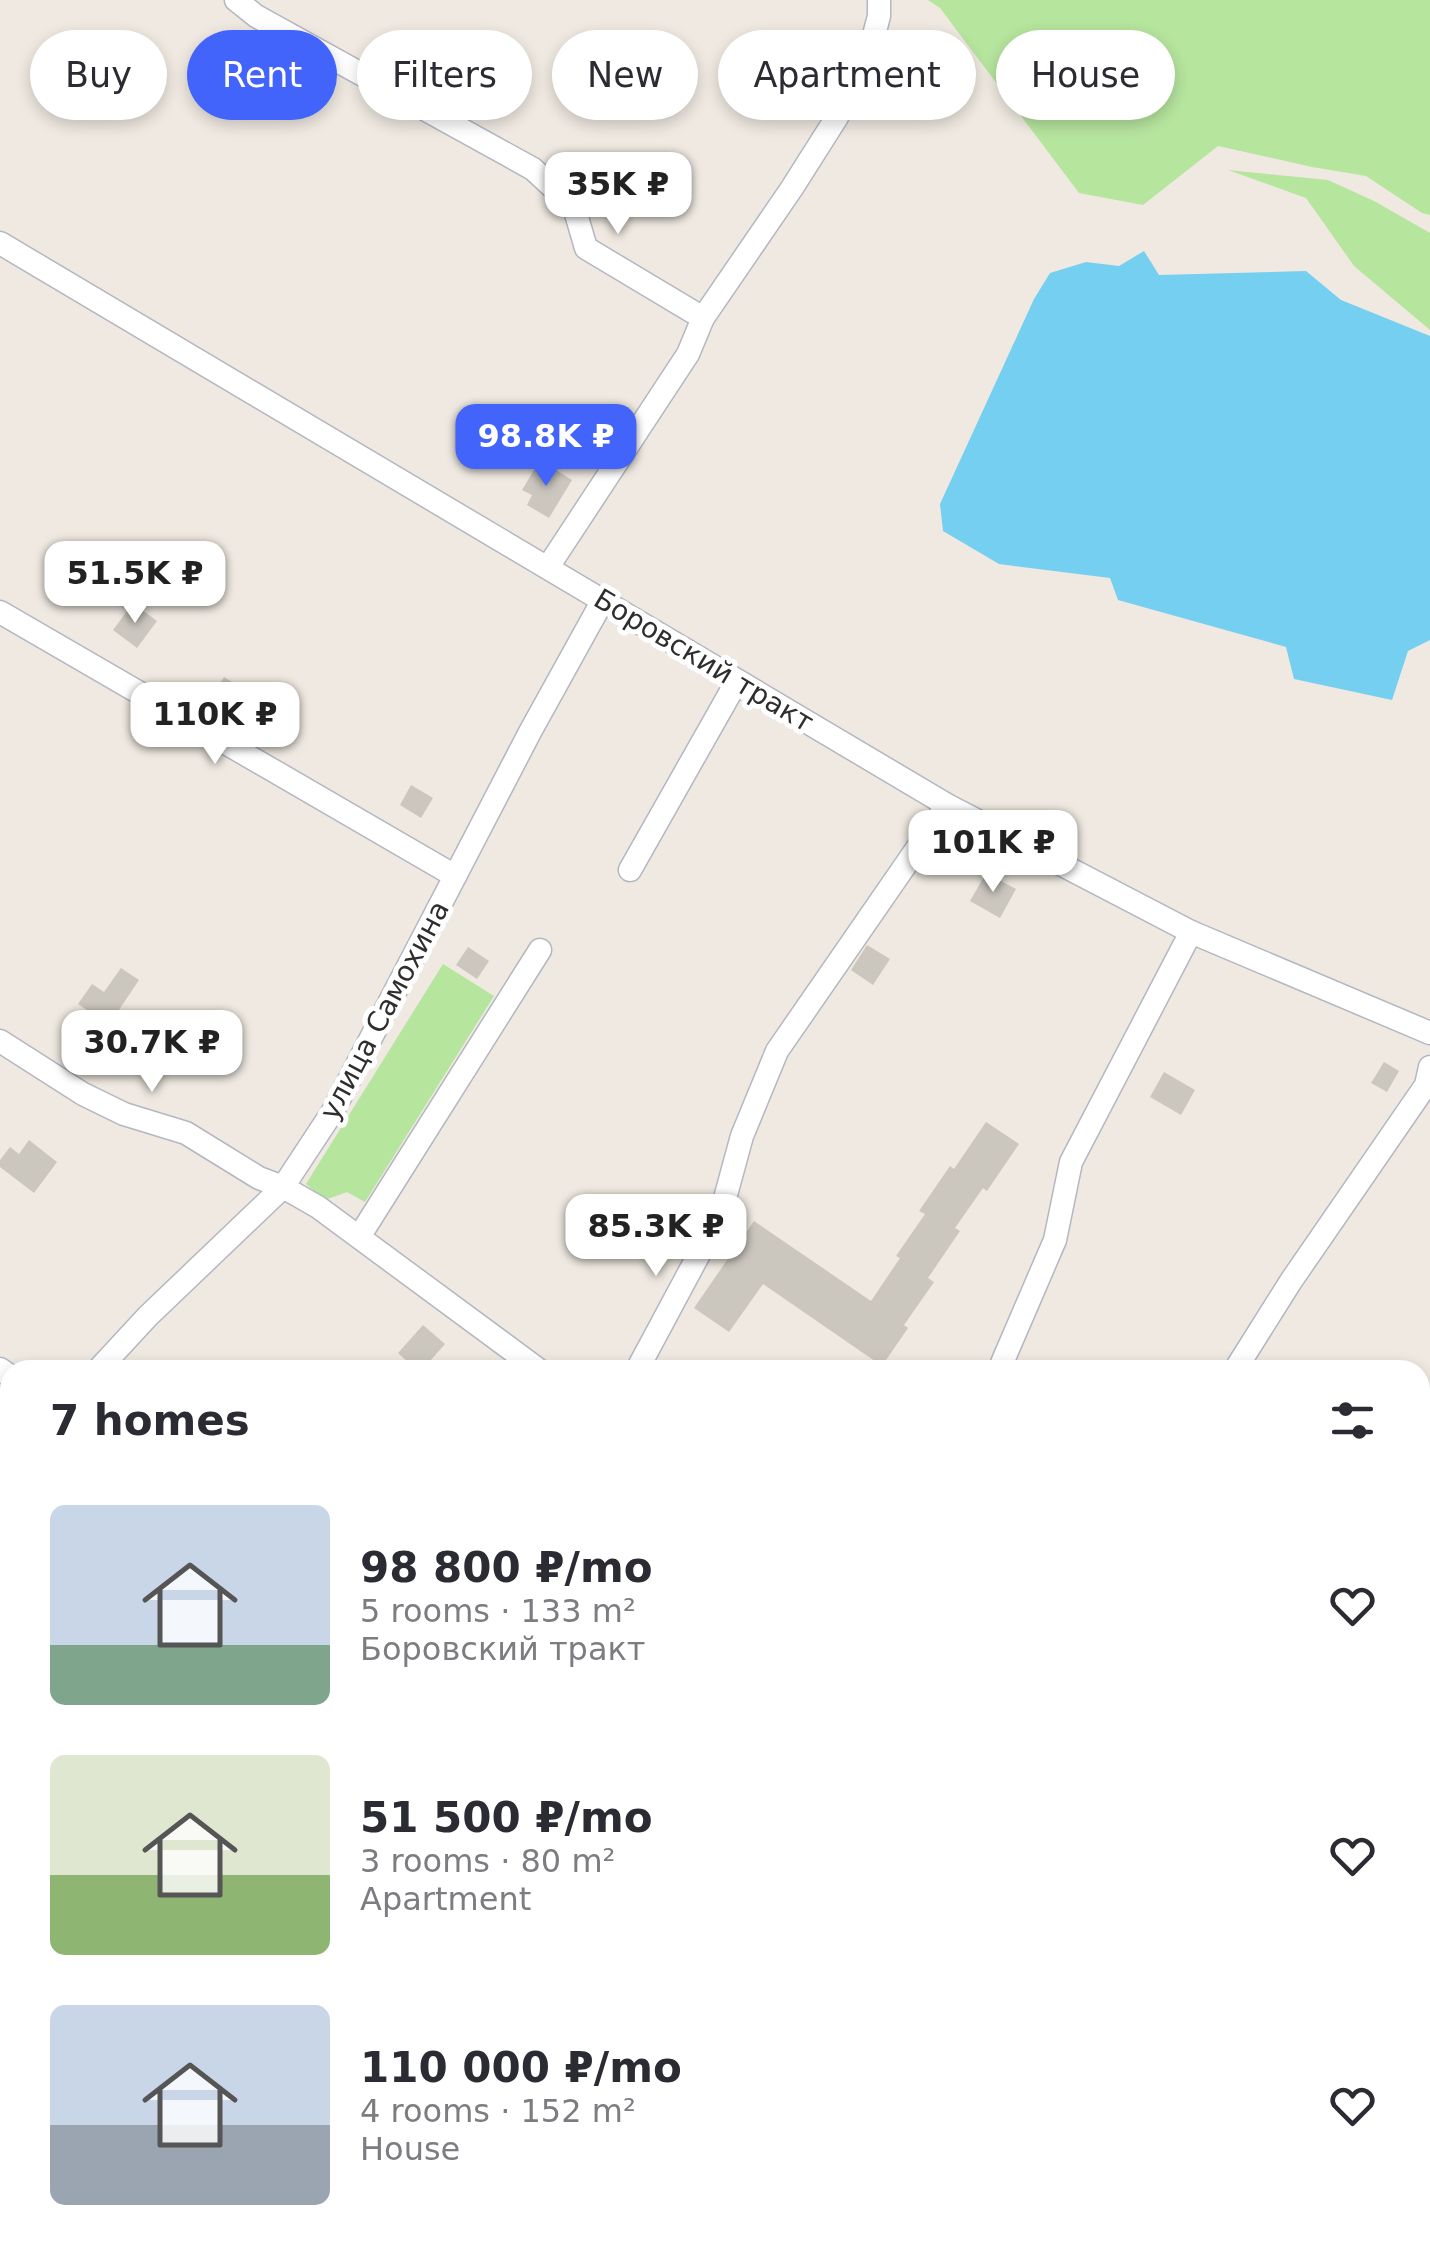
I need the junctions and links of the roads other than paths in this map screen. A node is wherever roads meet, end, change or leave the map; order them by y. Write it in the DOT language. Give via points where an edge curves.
graph roads {
  1 [pos="236,0"];
  2 [pos="879,0"];
  3 [pos="0,243"];
  4 [pos="703,318"];
  5 [pos="548,567"];
  6 [pos="602,600"];
  7 [pos="0,612"];
  8 [pos="737,681"];
  9 [pos="947,804"];
  10 [pos="630,870"];
  11 [pos="455,876"];
  12 [pos="1190,932"];
  13 [pos="540,950"];
  14 [pos="1430,1033"];
  15 [pos="0,1041"];
  16 [pos="1430,1066"];
  17 [pos="283,1187"];
  18 [pos="359,1237"];
  19 [pos="107,1360"];
  20 [pos="525,1360"];
  21 [pos="642,1360"];
  22 [pos="1002,1360"];
  23 [pos="1241,1360"];
  1 -- 4 [label="street" via="533,169 574,206 586,248"];
  2 -- 4 [label="street" via="869,54 836,118"];
  3 -- 5 [label="street, Боровский тракт"];
  4 -- 5 [label="street" via="688,354"];
  5 -- 6 [label="street, Боровский тракт"];
  6 -- 8 [label="street, Боровский тракт"];
  6 -- 11 [label="street, улица Самохина"];
  7 -- 11 [label="street"];
  8 -- 9 [label="street, Боровский тракт"];
  8 -- 10 [label="street"];
  9 -- 12 [label="street, Боровский тракт"];
  9 -- 21 [label="street" via="777,1050 742,1136 721,1213"];
  11 -- 17 [label="street, улица Самохина" via="333,1111"];
  12 -- 14 [label="street, Боровский тракт"];
  12 -- 22 [label="street" via="1071,1162 1055,1240"];
  13 -- 18 [label="street"];
  15 -- 17 [label="street" via="83,1094 186,1133"];
  16 -- 23 [label="street" via="1426,1086"];
  17 -- 18 [label="street"];
  17 -- 19 [label="street, улица Самохина"];
  18 -- 20 [label="street"];
}
